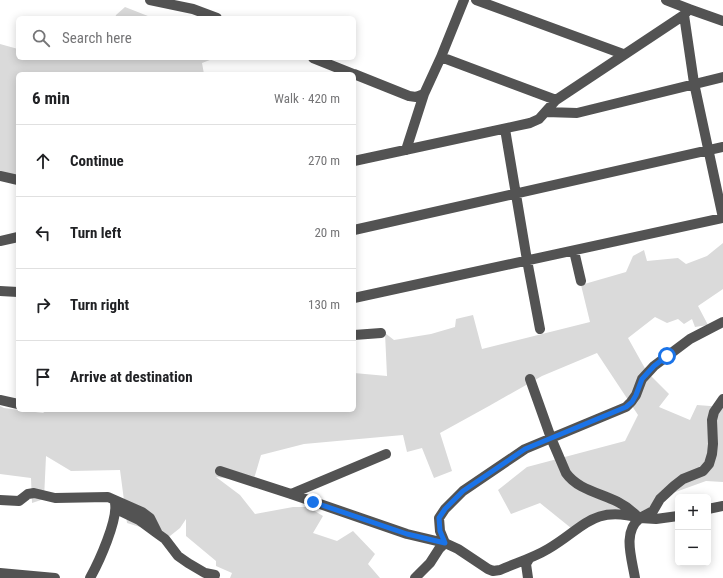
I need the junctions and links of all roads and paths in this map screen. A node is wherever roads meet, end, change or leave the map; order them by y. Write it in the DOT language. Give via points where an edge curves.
graph roads {
  1 [pos="150,0"];
  2 [pos="464,0"];
  3 [pos="476,0"];
  4 [pos="666,0"];
  5 [pos="686,12"];
  6 [pos="211,16"];
  7 [pos="723,21"];
  8 [pos="623,54"];
  9 [pos="441,58"];
  10 [pos="318,60"];
  11 [pos="349,72"];
  12 [pos="356,75"];
  13 [pos="723,77"];
  14 [pos="694,83"];
  15 [pos="424,94"];
  16 [pos="556,100"];
  17 [pos="546,112"];
  18 [pos="505,128"];
  19 [pos="723,147"];
  20 [pos="406,150"];
  21 [pos="708,150"];
  22 [pos="356,161"];
  23 [pos="0,176"];
  24 [pos="16,180"];
  25 [pos="720,182"];
  26 [pos="516,194"];
  27 [pos="356,230"];
  28 [pos="16,237"];
  29 [pos="0,241"];
  30 [pos="574,251"];
  31 [pos="526,260"];
  32 [pos="581,281"];
  33 [pos="0,291"];
  34 [pos="16,292"];
  35 [pos="356,298"];
  36 [pos="723,322"];
  37 [pos="540,329"];
  38 [pos="381,333"];
  39 [pos="356,335"];
  40 [pos="530,379"];
  41 [pos="723,399"];
  42 [pos="0,400"];
  43 [pos="16,404"];
  44 [pos="551,438"];
  45 [pos="386,454"];
  46 [pos="220,471"];
  47 [pos="291,494"];
  48 [pos="108,497"];
  49 [pos="0,500"];
  50 [pos="723,506"];
  51 [pos="711,508"];
  52 [pos="116,509"];
  53 [pos="675,516"];
  54 [pos="640,518"];
  55 [pos="158,534"];
  56 [pos="445,543"];
  57 [pos="529,559"];
  58 [pos="0,573"];
  59 [pos="55,578"];
  60 [pos="90,578"];
  61 [pos="214,578"];
  62 [pos="415,578"];
  63 [pos="528,578"];
  64 [pos="636,578"];
  1 -- 6 [label="street" via="193,9"];
  2 -- 9 [label="street"];
  3 -- 8 [label="street"];
  4 -- 5 [label="street"];
  5 -- 7 [label="street"];
  5 -- 8 [label="street"];
  5 -- 14 [label="street"];
  8 -- 16 [label="street"];
  9 -- 15 [label="street"];
  9 -- 16 [label="street"];
  10 -- 11 [label="street"];
  12 -- 15 [label="street" via="409,96"];
  13 -- 14 [label="street"];
  14 -- 17 [label="street" via="577,113"];
  14 -- 21 [label="street"];
  15 -- 20 [label="street"];
  16 -- 17 [label="street"];
  17 -- 18 [label="street" via="530,123"];
  18 -- 20 [label="street"];
  18 -- 26 [label="street"];
  19 -- 21 [label="street"];
  20 -- 22 [label="street"];
  21 -- 25 [label="street"];
  21 -- 26 [label="street"];
  23 -- 24 [label="street"];
  25 -- 30 [label="street" via="723,218"];
  26 -- 27 [label="street"];
  26 -- 31 [label="street"];
  28 -- 29 [label="street"];
  30 -- 31 [label="street"];
  30 -- 32 [label="street"];
  31 -- 35 [label="street"];
  31 -- 37 [label="street"];
  33 -- 34 [label="street"];
  36 -- 44 [label="street" via="690,339 654,366 642,379 636,395 626,407"];
  38 -- 39 [label="street"];
  40 -- 44 [label="street"];
  41 -- 54 [label="street" via="712,420 713,444 709,464 674,486 660,499 653,511"];
  42 -- 43 [label="street"];
  44 -- 54 [label="street" via="569,478 584,488 623,504"];
  44 -- 56 [label="street" via="518,453 463,491 449,504 439,518 440,531"];
  45 -- 47 [label="street"];
  46 -- 47 [label="street"];
  47 -- 56 [label="street" via="407,534"];
  48 -- 49 [label="street" via="55,498 34,493 19,501"];
  48 -- 52 [label="street" via="114,501"];
  48 -- 55 [label="street" via="142,512 150,518"];
  50 -- 51 [label="street"];
  52 -- 55 [label="street" via="139,520"];
  52 -- 60 [label="street"];
  53 -- 54 [label="street"];
  54 -- 57 [label="street" via="627,515 598,516"];
  54 -- 64 [label="street" via="632,526 629,538"];
  55 -- 61 [label="street" via="178,556 205,573 215,574"];
  56 -- 57 [label="street" via="493,571"];
  56 -- 62 [label="street"];
  57 -- 63 [label="street" via="526,564"];
  58 -- 59 [label="street"];
}
